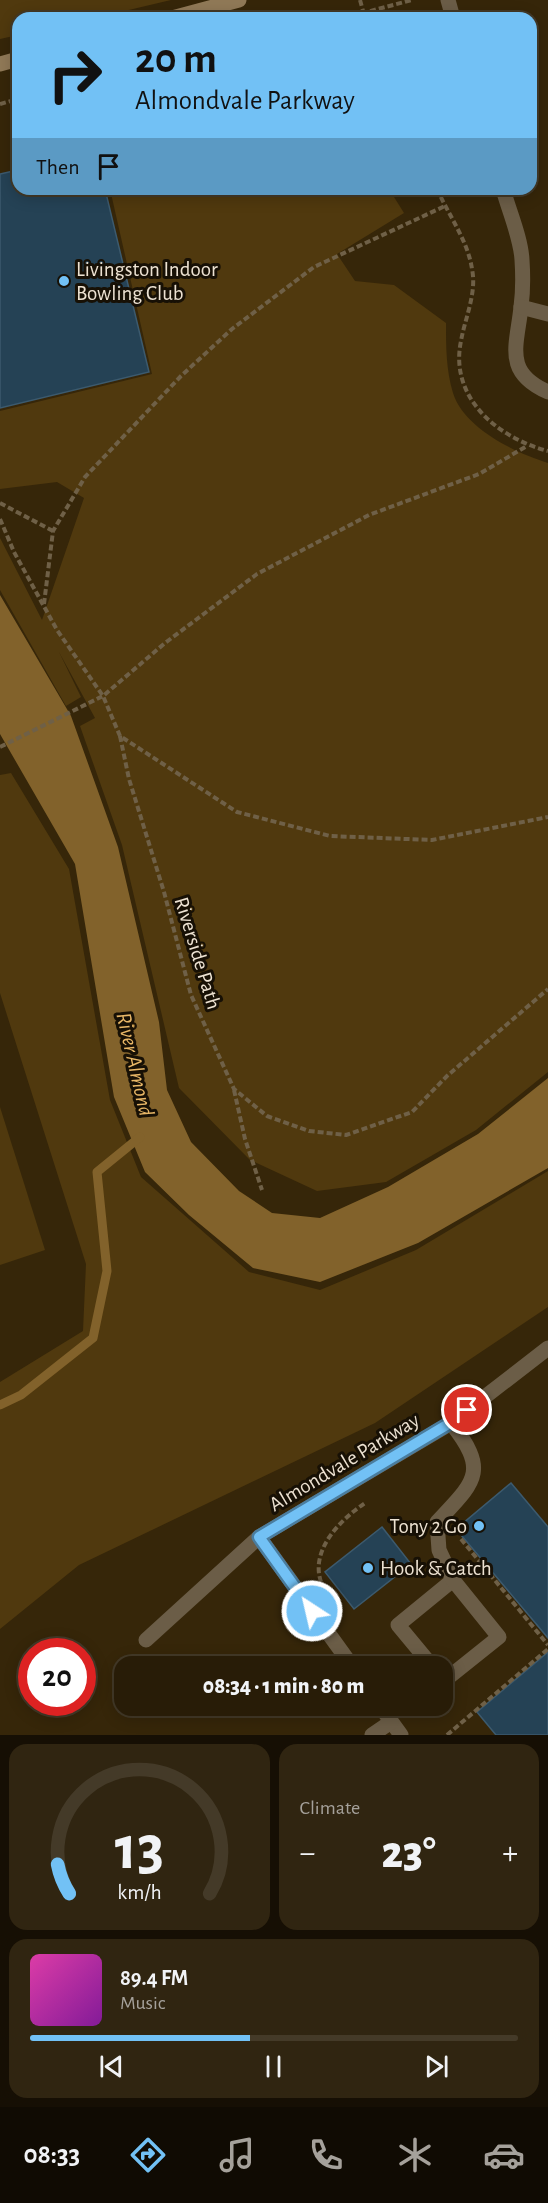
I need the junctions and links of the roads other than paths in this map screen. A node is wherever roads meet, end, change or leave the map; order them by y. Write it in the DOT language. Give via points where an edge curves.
graph roads {
  1 [pos="239,0"];
  2 [pos="215,12"];
  3 [pos="504,195"];
  4 [pos="521,307"];
  5 [pos="548,314"];
  6 [pos="548,392"];
  7 [pos="548,1348"];
  8 [pos="450,1423"];
  9 [pos="259,1537"];
  10 [pos="453,1580"];
  11 [pos="146,1640"];
  12 [pos="345,1656"];
  13 [pos="424,1656"];
  14 [pos="453,1674"];
  15 [pos="387,1716"];
  16 [pos="391,1722"];
  17 [pos="372,1735"];
  18 [pos="401,1735"];
  1 -- 2 [label="main road"];
  3 -- 4 [label="lane" via="522,258"];
  4 -- 5 [label="lane"];
  4 -- 6 [label="lane" via="514,342 518,369 534,386"];
  7 -- 8 [label="lane, Almondvale Parkway"];
  8 -- 9 [label="lane, Almondvale Parkway"];
  8 -- 10 [label="lane" via="464,1439 475,1463 470,1486 437,1522 439,1550"];
  9 -- 11 [label="lane"];
  9 -- 12 [label="lane, Almondvale Parkway"];
  10 -- 13 [label="lane" via="398,1625"];
  10 -- 14 [label="lane" via="499,1637"];
  15 -- 16 [label="lane"];
  16 -- 17 [label="lane"];
  16 -- 18 [label="lane"];
}
